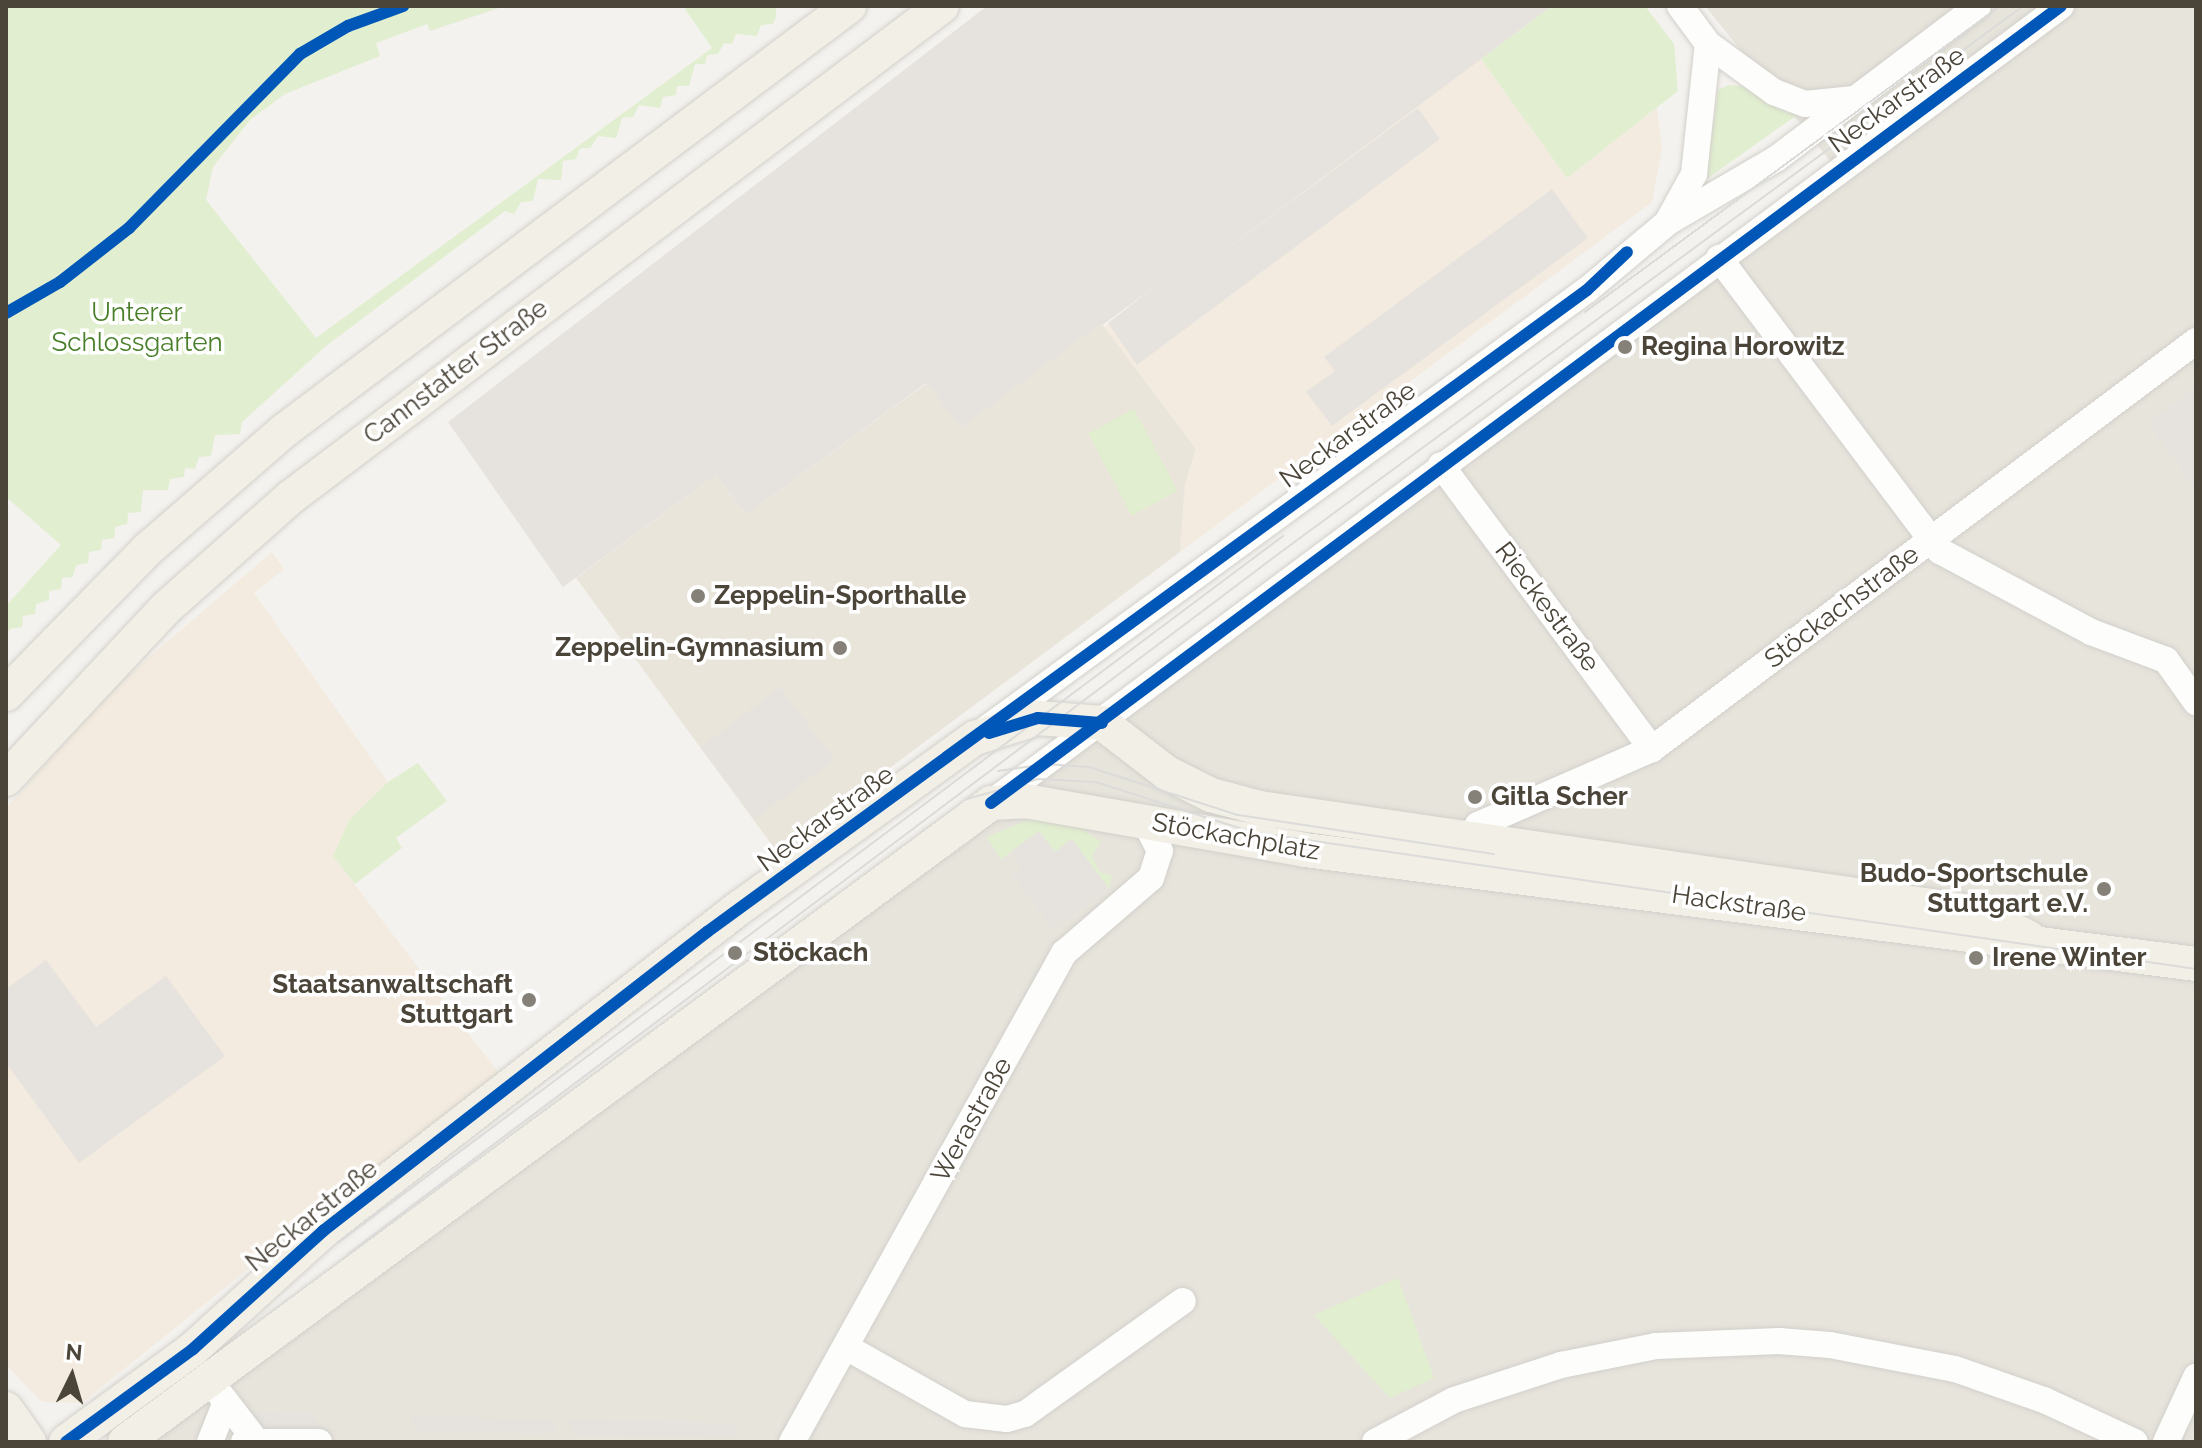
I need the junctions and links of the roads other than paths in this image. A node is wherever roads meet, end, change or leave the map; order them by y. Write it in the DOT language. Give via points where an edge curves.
graph roads {
  1 [pos="849,6"];
  2 [pos="942,6"];
  3 [pos="1680,6"];
  4 [pos="1978,6"];
  5 [pos="2061,6"];
  6 [pos="1708,44"];
  7 [pos="1854,99"];
  8 [pos="1668,222"];
  9 [pos="1719,258"];
  10 [pos="2196,341"];
  11 [pos="1441,465"];
  12 [pos="1931,542"];
  13 [pos="6,694"];
  14 [pos="2196,702"];
  15 [pos="1102,723"];
  16 [pos="975,738"];
  17 [pos="1652,749"];
  18 [pos="6,779"];
  19 [pos="991,803"];
  20 [pos="1145,822"];
  21 [pos="1469,838"];
  22 [pos="1481,871"];
  23 [pos="2033,940"];
  24 [pos="2196,964"];
  25 [pos="323,1231"];
  26 [pos="355,1274"];
  27 [pos="268,1278"];
  28 [pos="1183,1301"];
  29 [pos="293,1320"];
  30 [pos="846,1347"];
  31 [pos="2196,1377"];
  32 [pos="218,1392"];
  33 [pos="6,1409"];
  34 [pos="253,1441"];
  35 [pos="29,1442"];
  36 [pos="66,1442"];
  37 [pos="125,1442"];
  38 [pos="210,1442"];
  39 [pos="319,1442"];
  40 [pos="792,1442"];
  41 [pos="1375,1442"];
  42 [pos="2135,1442"];
  43 [pos="2166,1442"];
  1 -- 13 [label="main road" via="285,430 148,549"];
  2 -- 18 [label="main road, Cannstatter Straße" via="291,497 166,608"];
  3 -- 6 [label="street"];
  4 -- 7 [label="street, Neckarstraße"];
  5 -- 9 [label="street, Neckarstraße"];
  6 -- 7 [label="street" via="1774,92 1805,104"];
  6 -- 8 [label="street" via="1694,174"];
  7 -- 8 [label="street, Neckarstraße" via="1776,159"];
  8 -- 16 [label="street, Neckarstraße" via="1587,290"];
  9 -- 11 [label="street, Neckarstraße"];
  9 -- 12 [label="street"];
  10 -- 12 [label="street, Stöckachstraße"];
  11 -- 15 [label="street, Neckarstraße"];
  11 -- 17 [label="street, Rieckestraße"];
  12 -- 14 [label="street" via="1951,560 2091,632 2166,660"];
  12 -- 17 [label="street, Stöckachstraße"];
  15 -- 16 [label="main road" via="1038,718"];
  15 -- 19 [label="street, Neckarstraße"];
  15 -- 21 [label="main road, Hackstraße" via="1167,773 1211,795 1260,808"];
  16 -- 25 [label="main road, Neckarstraße" via="707,932"];
  17 -- 21 [label="street, Stöckachstraße" via="1478,825"];
  19 -- 20 [label="main road, Stöckachplatz" via="1025,801"];
  19 -- 26 [label="main road, Neckarstraße"];
  20 -- 22 [label="main road, Stöckachplatz" via="1305,850"];
  20 -- 30 [label="street, Werastraße" via="1160,851 1151,878 1072,945"];
  21 -- 22 [label="main road" via="1479,852"];
  21 -- 23 [label="main road, Hackstraße" via="1958,910 1989,917"];
  22 -- 23 [label="main road, Hackstraße" via="1980,940"];
  23 -- 24 [label="main road, Hackstraße"];
  25 -- 26 [label="main road" via="313,1249 319,1267 333,1275"];
  25 -- 27 [label="main road, Neckarstraße"];
  26 -- 29 [label="main road, Neckarstraße"];
  27 -- 29 [label="main road" via="283,1277 296,1284 301,1300"];
  27 -- 36 [label="main road, Neckarstraße" via="193,1349"];
  28 -- 30 [label="street" via="1025,1414 1007,1419 965,1414"];
  29 -- 32 [label="main road, Neckarstraße"];
  30 -- 40 [label="street, Werastraße"];
  31 -- 43 [label="street"];
  32 -- 34 [label="street"];
  32 -- 37 [label="main road, Neckarstraße"];
  32 -- 38 [label="street"];
  33 -- 35 [label="main road"];
  34 -- 39 [label="street"];
  41 -- 42 [label="street" via="1454,1400 1561,1365 1656,1346 1779,1341 1830,1345 1955,1369 2044,1400"];
}
